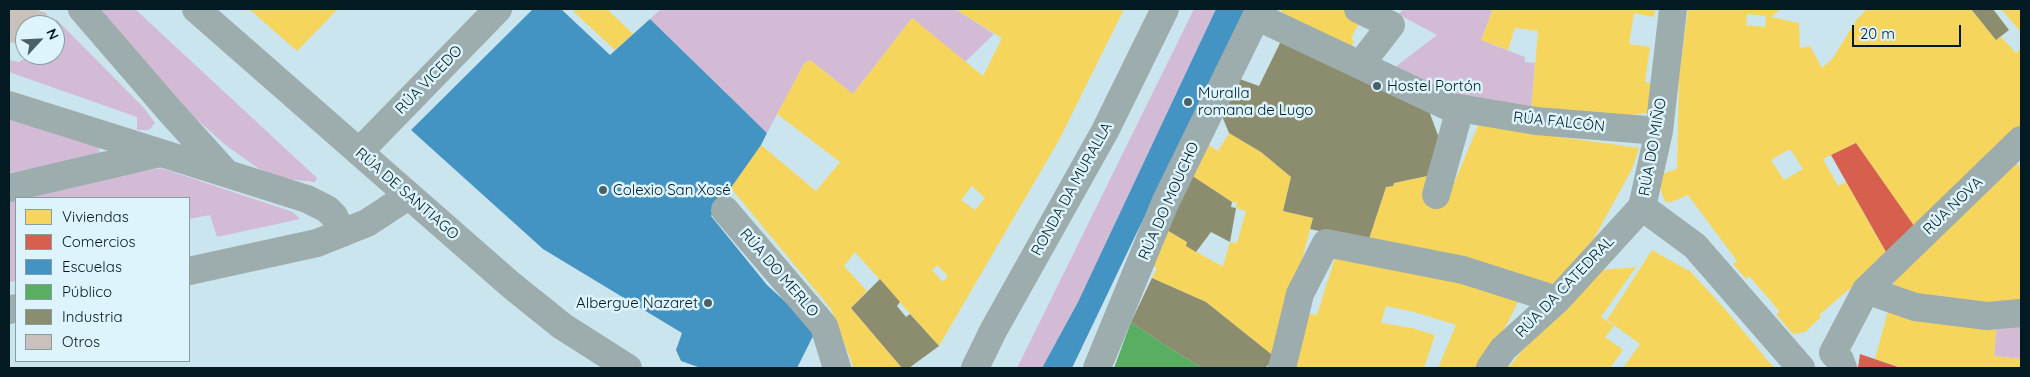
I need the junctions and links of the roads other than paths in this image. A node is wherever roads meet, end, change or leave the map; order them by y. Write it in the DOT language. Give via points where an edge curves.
graph roads {
  1 [pos="82,9"];
  2 [pos="196,9"];
  3 [pos="498,9"];
  4 [pos="1165,9"];
  5 [pos="1358,9"];
  6 [pos="1673,9"];
  7 [pos="1258,12"];
  8 [pos="1360,65"];
  9 [pos="9,105"];
  10 [pos="1460,109"];
  11 [pos="1659,131"];
  12 [pos="2021,140"];
  13 [pos="161,152"];
  14 [pos="360,152"];
  15 [pos="227,174"];
  16 [pos="9,188"];
  17 [pos="1436,195"];
  18 [pos="408,196"];
  19 [pos="1642,207"];
  20 [pos="725,210"];
  21 [pos="344,233"];
  22 [pos="190,271"];
  23 [pos="1875,281"];
  24 [pos="1557,300"];
  25 [pos="2021,312"];
  26 [pos="989,342"];
  27 [pos="1838,361"];
  28 [pos="628,368"];
  29 [pos="837,368"];
  30 [pos="956,368"];
  31 [pos="975,368"];
  32 [pos="1097,368"];
  33 [pos="1282,368"];
  34 [pos="1490,368"];
  35 [pos="1801,368"];
  1 -- 15 [label="street"];
  2 -- 14 [label="street, RÚA DE SANTIAGO"];
  3 -- 14 [label="street, RÚA VICEDO"];
  4 -- 26 [label="street, RONDA DA MURALLA" via="1105,131"];
  5 -- 8 [label="street" via="1391,25"];
  6 -- 11 [label="street, RÚA DO MIÑO"];
  7 -- 8 [label="street, RÚA FALCÓN"];
  7 -- 32 [label="street, RÚA DO MOUCHO" via="1165,204"];
  8 -- 10 [label="street, RÚA FALCÓN"];
  9 -- 13 [label="street"];
  10 -- 11 [label="street, RÚA FALCÓN" via="1536,121"];
  10 -- 17 [label="street"];
  11 -- 19 [label="street, RÚA DO MIÑO"];
  12 -- 23 [label="street, RÚA NOVA"];
  13 -- 15 [label="street"];
  13 -- 16 [label="street"];
  14 -- 18 [label="street, RÚA DE SANTIAGO"];
  15 -- 21 [label="street" via="307,199 328,209"];
  18 -- 21 [label="street" via="383,215"];
  18 -- 28 [label="street, RÚA DE SANTIAGO" via="540,308"];
  19 -- 24 [label="street, RÚA DA CATEDRAL"];
  19 -- 35 [label="street, RÚA DO MIÑO" via="1695,246"];
  20 -- 29 [label="street, RÚA DO MERLO" via="824,326"];
  21 -- 22 [label="street" via="317,243"];
  23 -- 25 [label="street" via="1915,307 1987,316"];
  23 -- 27 [label="street, RÚA NOVA"];
  24 -- 33 [label="street" via="1463,270 1326,243 1300,294"];
  24 -- 34 [label="street, RÚA DA CATEDRAL" via="1503,350"];
  26 -- 30 [label="street"];
  26 -- 31 [label="street, RONDA DA MURALLA"];
  27 -- 35 [label="street" via="1824,350 1803,360"];
}
